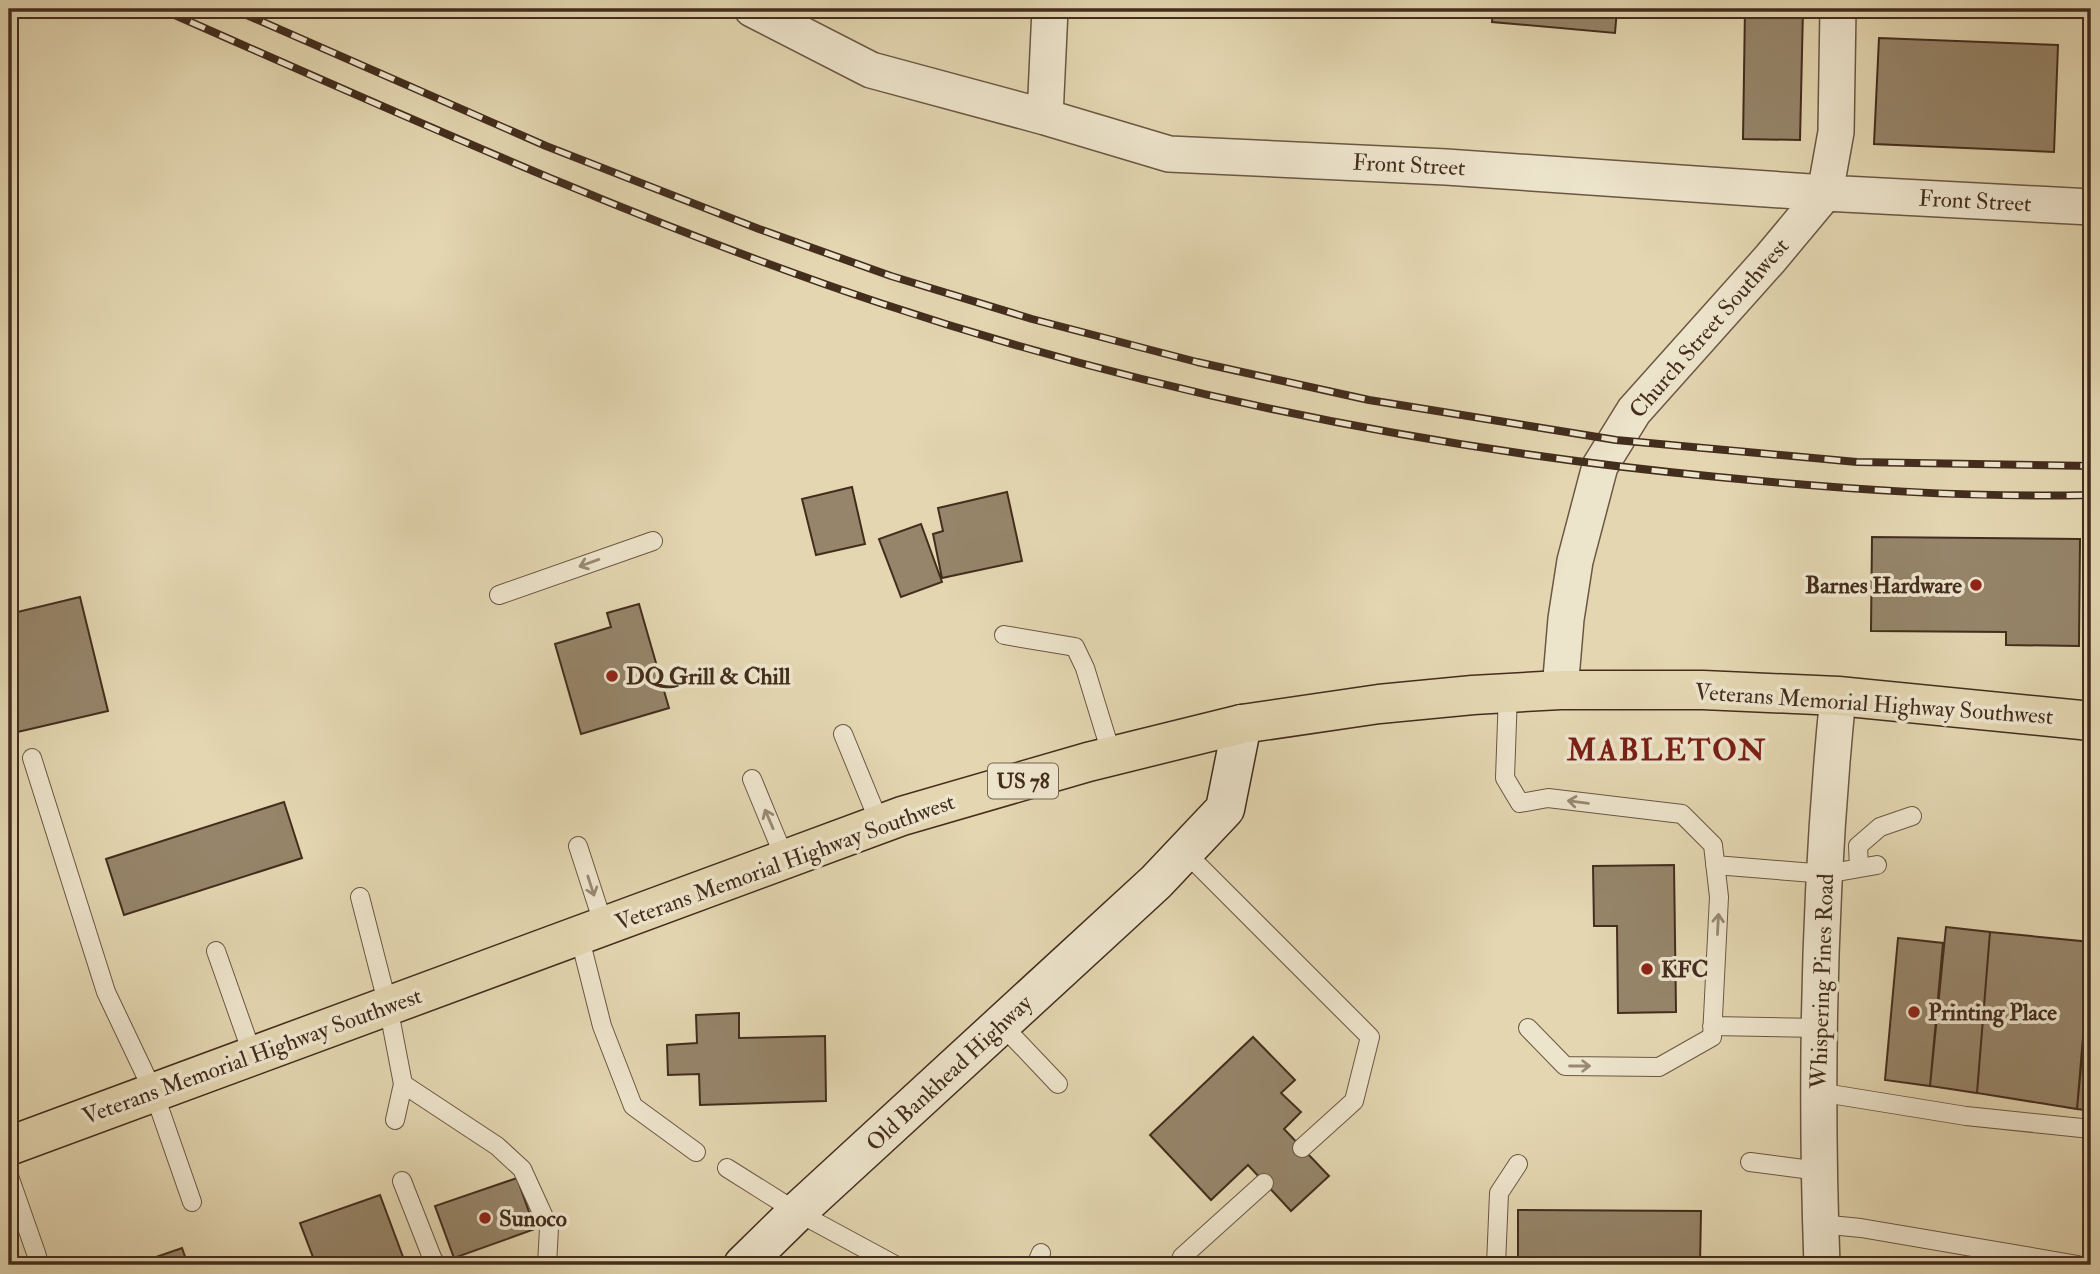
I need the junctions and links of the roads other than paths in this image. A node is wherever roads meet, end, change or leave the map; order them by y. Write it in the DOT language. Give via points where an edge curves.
graph roads {
  1 [pos="752,9"];
  2 [pos="1050,9"];
  3 [pos="1838,9"];
  4 [pos="1045,117"];
  5 [pos="1825,193"];
  6 [pos="2091,207"];
  7 [pos="653,541"];
  8 [pos="499,595"];
  9 [pos="1004,635"];
  10 [pos="1560,691"];
  11 [pos="1508,693"];
  12 [pos="1838,696"];
  13 [pos="2091,721"];
  14 [pos="1242,724"];
  15 [pos="843,734"];
  16 [pos="1112,756"];
  17 [pos="32,758"];
  18 [pos="752,779"];
  19 [pos="1912,816"];
  20 [pos="880,824"];
  21 [pos="578,846"];
  22 [pos="1185,852"];
  23 [pos="785,859"];
  24 [pos="1715,865"];
  25 [pos="1826,874"];
  26 [pos="360,897"];
  27 [pos="592,930"];
  28 [pos="216,951"];
  29 [pos="388,1006"];
  30 [pos="1001,1024"];
  31 [pos="1712,1026"];
  32 [pos="1528,1028"];
  33 [pos="1819,1028"];
  34 [pos="253,1056"];
  35 [pos="403,1084"];
  36 [pos="1058,1084"];
  37 [pos="1818,1091"];
  38 [pos="154,1093"];
  39 [pos="395,1120"];
  40 [pos="2091,1129"];
  41 [pos="9,1146"];
  42 [pos="1302,1148"];
  43 [pos="696,1152"];
  44 [pos="1750,1162"];
  45 [pos="1518,1164"];
  46 [pos="727,1168"];
  47 [pos="1819,1171"];
  48 [pos="9,1176"];
  49 [pos="402,1181"];
  50 [pos="1264,1183"];
  51 [pos="192,1202"];
  52 [pos="797,1212"];
  53 [pos="1820,1224"];
  54 [pos="37,1256"];
  55 [pos="438,1265"];
  56 [pos="547,1265"];
  57 [pos="743,1265"];
  58 [pos="895,1265"];
  59 [pos="1180,1265"];
  60 [pos="1496,1265"];
  61 [pos="1822,1265"];
  62 [pos="2078,1265"];
  1 -- 4 [label="street, Front Street" via="871,70"];
  2 -- 4 [label="street"];
  3 -- 5 [label="street, Church Street Southwest" via="1836,132"];
  4 -- 5 [label="street, Front Street" via="1169,154"];
  5 -- 6 [label="street, Front Street"];
  5 -- 10 [label="street, Church Street Southwest" via="1634,411 1600,466 1575,561"];
  7 -- 8 [label="lane, one-way"];
  9 -- 16 [label="lane" via="1075,648"];
  10 -- 11 [label="main road, Veterans Memorial Highway Southwest / US 78"];
  10 -- 12 [label="main road, Veterans Memorial Highway Southwest / US 78" via="1703,690"];
  11 -- 14 [label="main road, Veterans Memorial Highway Southwest / US 78" via="1380,704"];
  24 -- 11 [label="lane, one-way" via="1713,845 1682,814 1548,798 1520,803 1505,778"];
  12 -- 13 [label="main road, Veterans Memorial Highway Southwest / US 78"];
  12 -- 25 [label="street, Whispering Pines Road"];
  14 -- 16 [label="main road, Veterans Memorial Highway Southwest / US 78"];
  14 -- 22 [label="street, Old Bankhead Highway" via="1225,808"];
  15 -- 20 [label="lane"];
  16 -- 20 [label="main road, Veterans Memorial Highway Southwest / US 78"];
  17 -- 38 [label="lane" via="106,992"];
  23 -- 18 [label="lane, one-way"];
  19 -- 25 [label="lane" via="1880,827 1858,846 1868,866"];
  20 -- 23 [label="main road, Veterans Memorial Highway Southwest / US 78"];
  21 -- 27 [label="lane, one-way"];
  22 -- 30 [label="street, Old Bankhead Highway"];
  22 -- 42 [label="lane" via="1370,1037 1354,1101"];
  23 -- 27 [label="main road, Veterans Memorial Highway Southwest / US 78"];
  24 -- 25 [label="lane"];
  31 -- 24 [label="lane, one-way" via="1719,897"];
  25 -- 33 [label="street, Whispering Pines Road"];
  26 -- 29 [label="lane"];
  27 -- 29 [label="main road, Veterans Memorial Highway Southwest / US 78"];
  27 -- 43 [label="lane" via="602,1026 633,1106"];
  28 -- 34 [label="lane"];
  29 -- 34 [label="main road, Veterans Memorial Highway Southwest / US 78"];
  29 -- 35 [label="lane"];
  30 -- 36 [label="lane"];
  30 -- 52 [label="street, Old Bankhead Highway"];
  32 -- 31 [label="lane, one-way" via="1565,1066 1659,1067 1712,1037"];
  31 -- 33 [label="lane"];
  33 -- 37 [label="street, Whispering Pines Road"];
  34 -- 38 [label="main road, Veterans Memorial Highway Southwest / US 78"];
  35 -- 39 [label="lane"];
  35 -- 56 [label="lane" via="497,1146 522,1169 549,1228"];
  37 -- 40 [label="lane" via="1966,1116"];
  37 -- 47 [label="street, Whispering Pines Road"];
  38 -- 41 [label="main road, Veterans Memorial Highway Southwest / US 78"];
  38 -- 51 [label="lane"];
  44 -- 47 [label="lane"];
  45 -- 60 [label="lane" via="1499,1193"];
  46 -- 52 [label="lane"];
  47 -- 53 [label="street, Whispering Pines Road"];
  48 -- 54 [label="lane"];
  49 -- 55 [label="lane"];
  50 -- 59 [label="lane" via="1182,1257"];
  52 -- 57 [label="street, Old Bankhead Highway"];
  52 -- 58 [label="lane"];
  53 -- 61 [label="street, Whispering Pines Road"];
  53 -- 62 [label="lane"];
}
